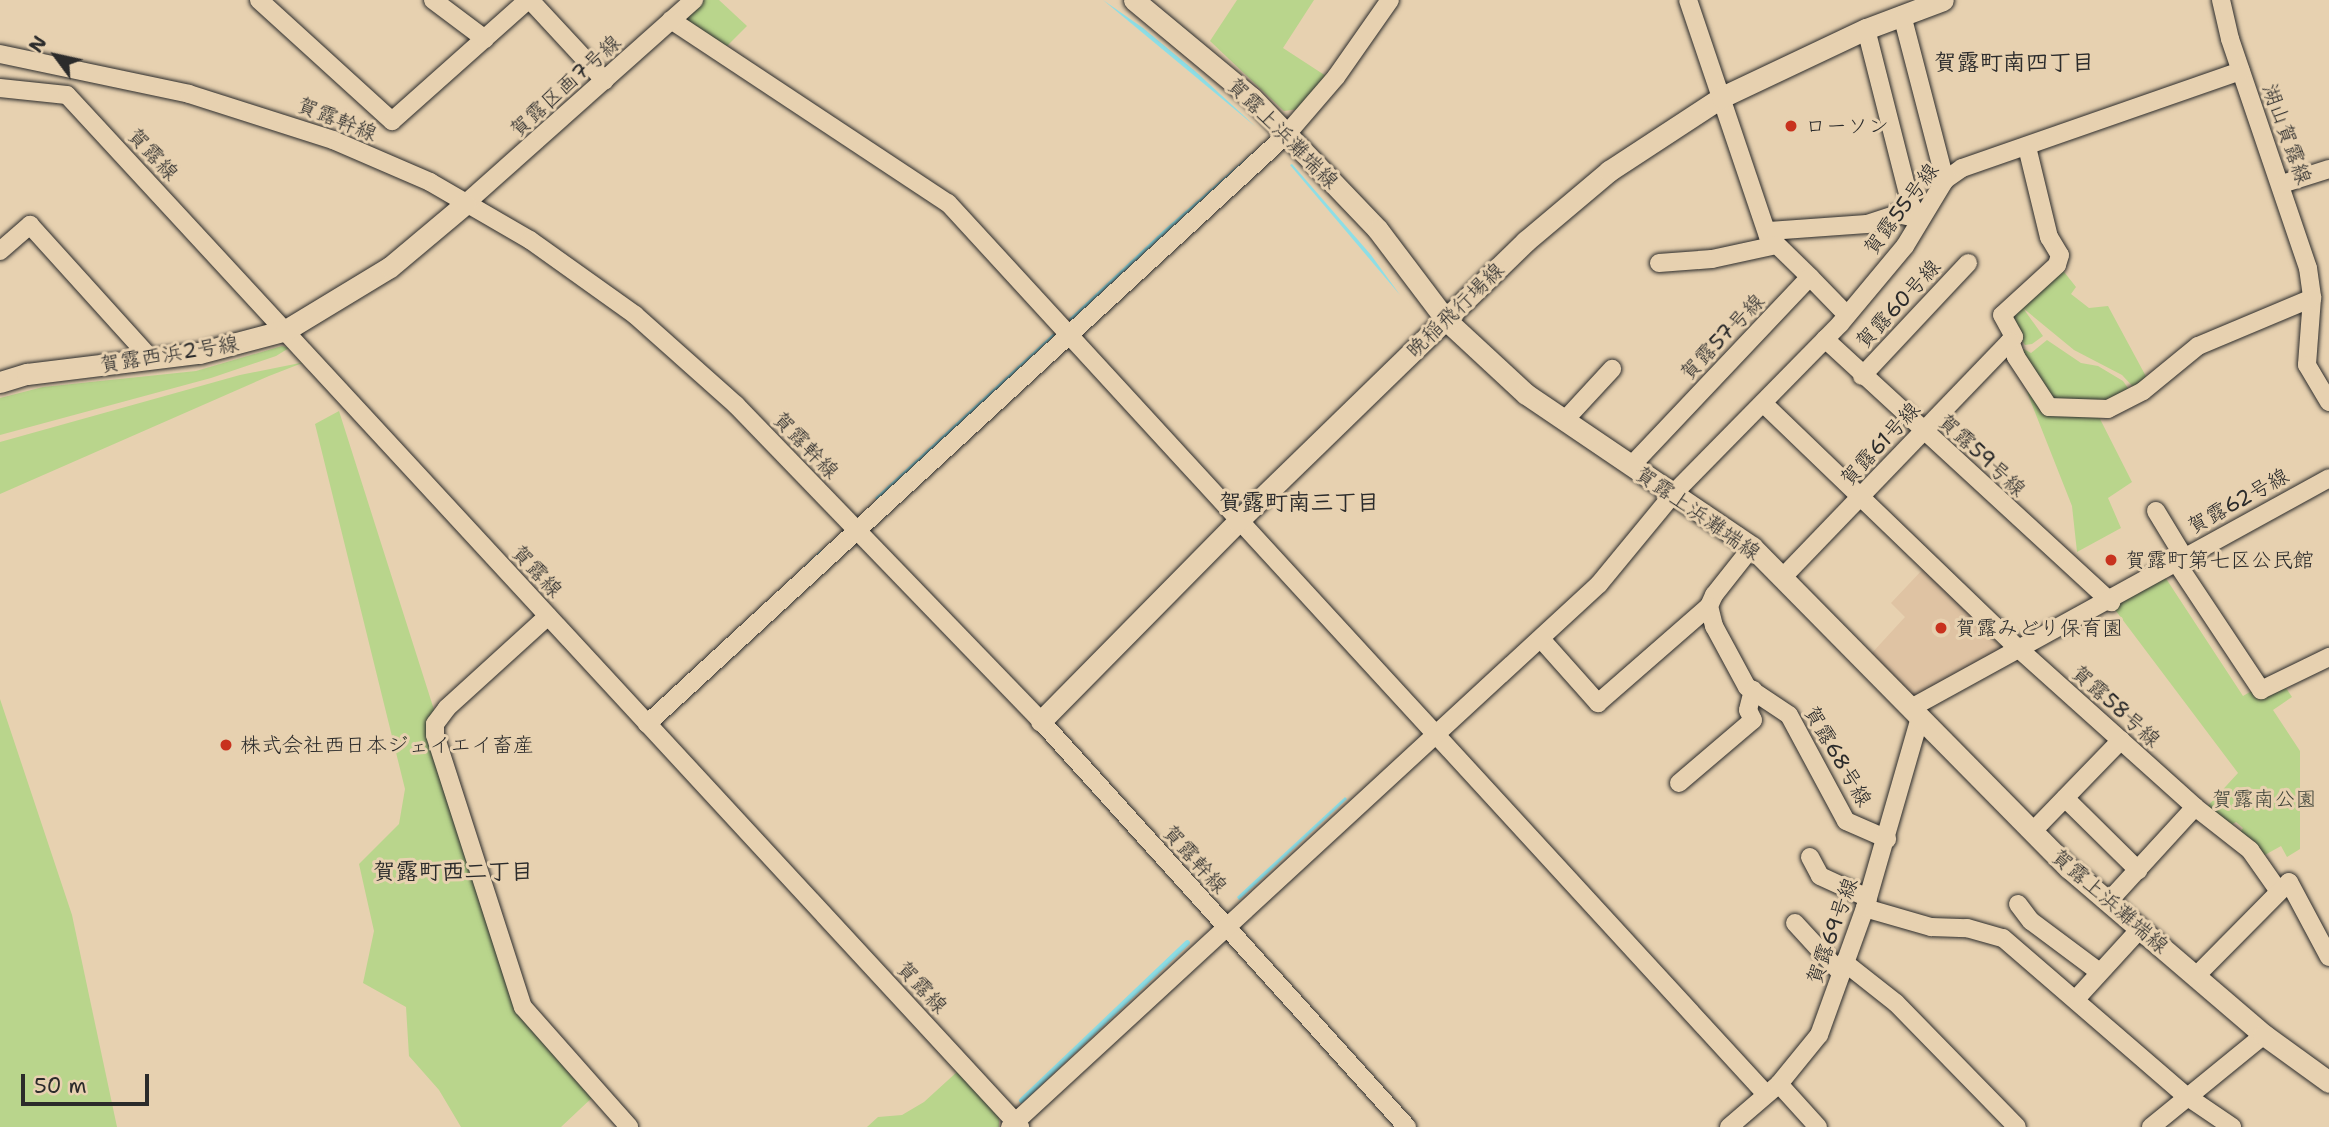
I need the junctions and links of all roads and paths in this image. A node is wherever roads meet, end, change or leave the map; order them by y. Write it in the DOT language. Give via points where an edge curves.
graph roads {
  1 [pos="259,0"];
  2 [pos="433,0"];
  3 [pos="529,0"];
  4 [pos="694,0"];
  5 [pos="1134,0"];
  6 [pos="1390,0"];
  7 [pos="1688,0"];
  8 [pos="1943,0"];
  9 [pos="2221,0"];
  10 [pos="1902,15"];
  11 [pos="671,20"];
  12 [pos="1866,29"];
  13 [pos="485,39"];
  14 [pos="0,54"];
  15 [pos="2241,71"];
  16 [pos="605,80"];
  17 [pos="0,88"];
  18 [pos="1722,97"];
  19 [pos="1286,135"];
  20 [pos="2027,147"];
  21 [pos="2329,169"];
  22 [pos="1945,180"];
  23 [pos="2282,184"];
  24 [pos="465,204"];
  25 [pos="1920,219"];
  26 [pos="1773,238"];
  27 [pos="0,251"];
  28 [pos="1659,263"];
  29 [pos="1968,263"];
  30 [pos="1810,277"];
  31 [pos="2312,298"];
  32 [pos="1847,315"];
  33 [pos="1446,320"];
  34 [pos="286,330"];
  35 [pos="1066,336"];
  36 [pos="1825,339"];
  37 [pos="2010,341"];
  38 [pos="151,359"];
  39 [pos="1612,369"];
  40 [pos="1862,376"];
  41 [pos="0,382"];
  42 [pos="2329,402"];
  43 [pos="1763,403"];
  44 [pos="1564,421"];
  45 [pos="1924,431"];
  46 [pos="1631,466"];
  47 [pos="2329,478"];
  48 [pos="1674,493"];
  49 [pos="1861,498"];
  50 [pos="2156,510"];
  51 [pos="1237,522"];
  52 [pos="856,528"];
  53 [pos="1752,547"];
  54 [pos="2180,560"];
  55 [pos="1782,578"];
  56 [pos="2111,602"];
  57 [pos="1709,607"];
  58 [pos="548,616"];
  59 [pos="1541,639"];
  60 [pos="2019,649"];
  61 [pos="2329,657"];
  62 [pos="1753,690"];
  63 [pos="1916,713"];
  64 [pos="1041,721"];
  65 [pos="647,724"];
  66 [pos="1436,734"];
  67 [pos="2121,740"];
  68 [pos="1679,783"];
  69 [pos="2065,798"];
  70 [pos="2195,807"];
  71 [pos="2032,832"];
  72 [pos="1887,839"];
  73 [pos="1810,857"];
  74 [pos="2138,870"];
  75 [pos="2278,890"];
  76 [pos="2108,902"];
  77 [pos="1867,903"];
  78 [pos="2018,904"];
  79 [pos="1795,923"];
  80 [pos="1225,928"];
  81 [pos="2140,929"];
  82 [pos="2326,946"];
  83 [pos="1843,967"];
  84 [pos="2098,971"];
  85 [pos="2196,976"];
  86 [pos="2076,999"];
  87 [pos="2264,1034"];
  88 [pos="2327,1078"];
  89 [pos="1772,1088"];
  90 [pos="2185,1095"];
  91 [pos="1015,1125"];
  92 [pos="629,1127"];
  93 [pos="1406,1127"];
  94 [pos="1729,1127"];
  95 [pos="1818,1127"];
  96 [pos="2017,1127"];
  97 [pos="2151,1127"];
  98 [pos="2232,1127"];
  1 -- 13 [label="street" via="392,121"];
  2 -- 13 [label="street"];
  3 -- 13 [label="street"];
  3 -- 16 [label="street"];
  4 -- 11 [label="street, 賀露区画7号線"];
  5 -- 19 [label="street, 賀露上浜灘端線" via="1252,98"];
  6 -- 19 [label="street" via="1336,77"];
  7 -- 18 [label="street"];
  8 -- 10 [label="street, 晩稲飛行場線"];
  9 -- 15 [label="street, 湖山賀露線"];
  10 -- 12 [label="street, 晩稲飛行場線"];
  10 -- 22 [label="street"];
  11 -- 16 [label="street, 賀露区画7号線"];
  11 -- 35 [label="street" via="932,190"];
  12 -- 18 [label="street, 晩稲飛行場線"];
  12 -- 25 [label="street" via="1911,205"];
  14 -- 24 [label="street, 賀露幹線" via="109,74 263,114 429,182"];
  15 -- 20 [label="street, 賀露55号線"];
  15 -- 23 [label="street, 湖山賀露線"];
  16 -- 24 [label="street, 賀露区画7号線"];
  17 -- 34 [label="street, 賀露線" via="68,94"];
  18 -- 26 [label="street"];
  18 -- 33 [label="street, 晩稲飛行場線" via="1609,170 1526,241"];
  19 -- 33 [label="street, 賀露上浜灘端線" via="1378,230"];
  19 -- 35 [label="street"];
  20 -- 22 [label="street, 賀露55号線" via="1962,168"];
  20 -- 37 [label="street" via="2049,237 2060,255 2057,265 2004,310 2014,337"];
  21 -- 23 [label="street"];
  22 -- 25 [label="street, 賀露55号線"];
  23 -- 31 [label="street, 湖山賀露線" via="2308,268"];
  24 -- 34 [label="street, 賀露西浜2号線" via="390,267"];
  24 -- 52 [label="street, 賀露幹線" via="530,240 635,315 736,405"];
  25 -- 26 [label="street" via="1897,214 1867,224"];
  25 -- 32 [label="street, 賀露55号線" via="1905,246"];
  26 -- 28 [label="street" via="1712,259"];
  26 -- 30 [label="street"];
  27 -- 38 [label="street" via="30,225"];
  29 -- 40 [label="street, 賀露60号線"];
  30 -- 32 [label="street"];
  30 -- 46 [label="street, 賀露57号線"];
  31 -- 37 [label="street" via="2198,346 2143,391 2108,409 2049,407"];
  31 -- 42 [label="street, 湖山賀露線" via="2307,365"];
  32 -- 36 [label="street, 賀露55号線"];
  33 -- 44 [label="street, 賀露上浜灘端線" via="1526,394"];
  33 -- 51 [label="street, 晩稲飛行場線"];
  34 -- 38 [label="street, 賀露西浜2号線" via="199,354"];
  34 -- 58 [label="street, 賀露線"];
  35 -- 51 [label="street"];
  35 -- 52 [label="street"];
  36 -- 40 [label="street, 賀露59号線"];
  36 -- 43 [label="street, 賀露55号線"];
  37 -- 45 [label="street, 賀露61号線"];
  38 -- 41 [label="street, 賀露西浜2号線" via="27,374"];
  39 -- 44 [label="street"];
  40 -- 45 [label="street, 賀露59号線"];
  43 -- 48 [label="street, 賀露55号線"];
  43 -- 49 [label="street, 賀露58号線"];
  44 -- 46 [label="street, 賀露上浜灘端線"];
  45 -- 49 [label="street, 賀露61号線"];
  45 -- 56 [label="street, 賀露59号線"];
  46 -- 48 [label="street, 賀露上浜灘端線"];
  47 -- 54 [label="street, 賀露62号線"];
  48 -- 53 [label="street, 賀露上浜灘端線"];
  48 -- 59 [label="street, 賀露55号線" via="1599,584"];
  49 -- 55 [label="street, 賀露61号線"];
  49 -- 60 [label="street, 賀露58号線"];
  50 -- 54 [label="street"];
  51 -- 64 [label="street, 晩稲飛行場線"];
  51 -- 66 [label="street"];
  52 -- 64 [label="street, 賀露幹線"];
  52 -- 65 [label="street"];
  53 -- 55 [label="street, 賀露上浜灘端線"];
  53 -- 57 [label="street" via="1716,590"];
  54 -- 56 [label="street, 賀露62号線"];
  54 -- 61 [label="street" via="2261,690"];
  55 -- 63 [label="street, 賀露上浜灘端線"];
  56 -- 60 [label="street, 賀露62号線"];
  57 -- 59 [label="street" via="1598,703"];
  57 -- 62 [label="street, 賀露68号線" via="1746,687"];
  58 -- 65 [label="street, 賀露線"];
  58 -- 92 [label="street" via="447,708 435,724 435,735 523,1007"];
  59 -- 66 [label="street, 賀露55号線"];
  60 -- 63 [label="street, 賀露62号線"];
  60 -- 67 [label="street, 賀露58号線"];
  62 -- 68 [label="street" via="1748,710 1753,720"];
  62 -- 72 [label="street, 賀露68号線" via="1784,708 1846,821"];
  63 -- 71 [label="street, 賀露上浜灘端線"];
  63 -- 72 [label="street, 賀露69号線"];
  64 -- 80 [label="street, 賀露幹線"];
  65 -- 91 [label="street, 賀露線"];
  66 -- 80 [label="street, 賀露55号線"];
  66 -- 89 [label="street"];
  67 -- 69 [label="street"];
  67 -- 70 [label="street, 賀露58号線"];
  69 -- 71 [label="street"];
  69 -- 74 [label="street"];
  70 -- 74 [label="street"];
  70 -- 75 [label="street, 賀露58号線" via="2250,850"];
  71 -- 76 [label="street, 賀露上浜灘端線"];
  72 -- 77 [label="street, 賀露69号線"];
  73 -- 77 [label="street" via="1820,876"];
  74 -- 76 [label="street"];
  75 -- 82 [label="street" via="2289,882"];
  75 -- 85 [label="street"];
  76 -- 81 [label="street, 賀露上浜灘端線"];
  77 -- 83 [label="street, 賀露69号線"];
  77 -- 86 [label="street" via="1931,927 1967,928 2003,938"];
  78 -- 84 [label="street" via="2031,921"];
  79 -- 83 [label="street"];
  80 -- 91 [label="street, 賀露55号線"];
  80 -- 93 [label="street, 賀露幹線"];
  81 -- 84 [label="street"];
  81 -- 85 [label="street, 賀露上浜灘端線"];
  83 -- 89 [label="street, 賀露69号線" via="1819,1035"];
  83 -- 96 [label="street" via="1896,1003"];
  84 -- 86 [label="street"];
  85 -- 87 [label="street, 賀露上浜灘端線"];
  86 -- 90 [label="street"];
  87 -- 88 [label="street, 賀露上浜灘端線"];
  87 -- 90 [label="street"];
  89 -- 94 [label="street, 賀露69号線"];
  89 -- 95 [label="street"];
  90 -- 97 [label="street"];
  90 -- 98 [label="street"];
}
